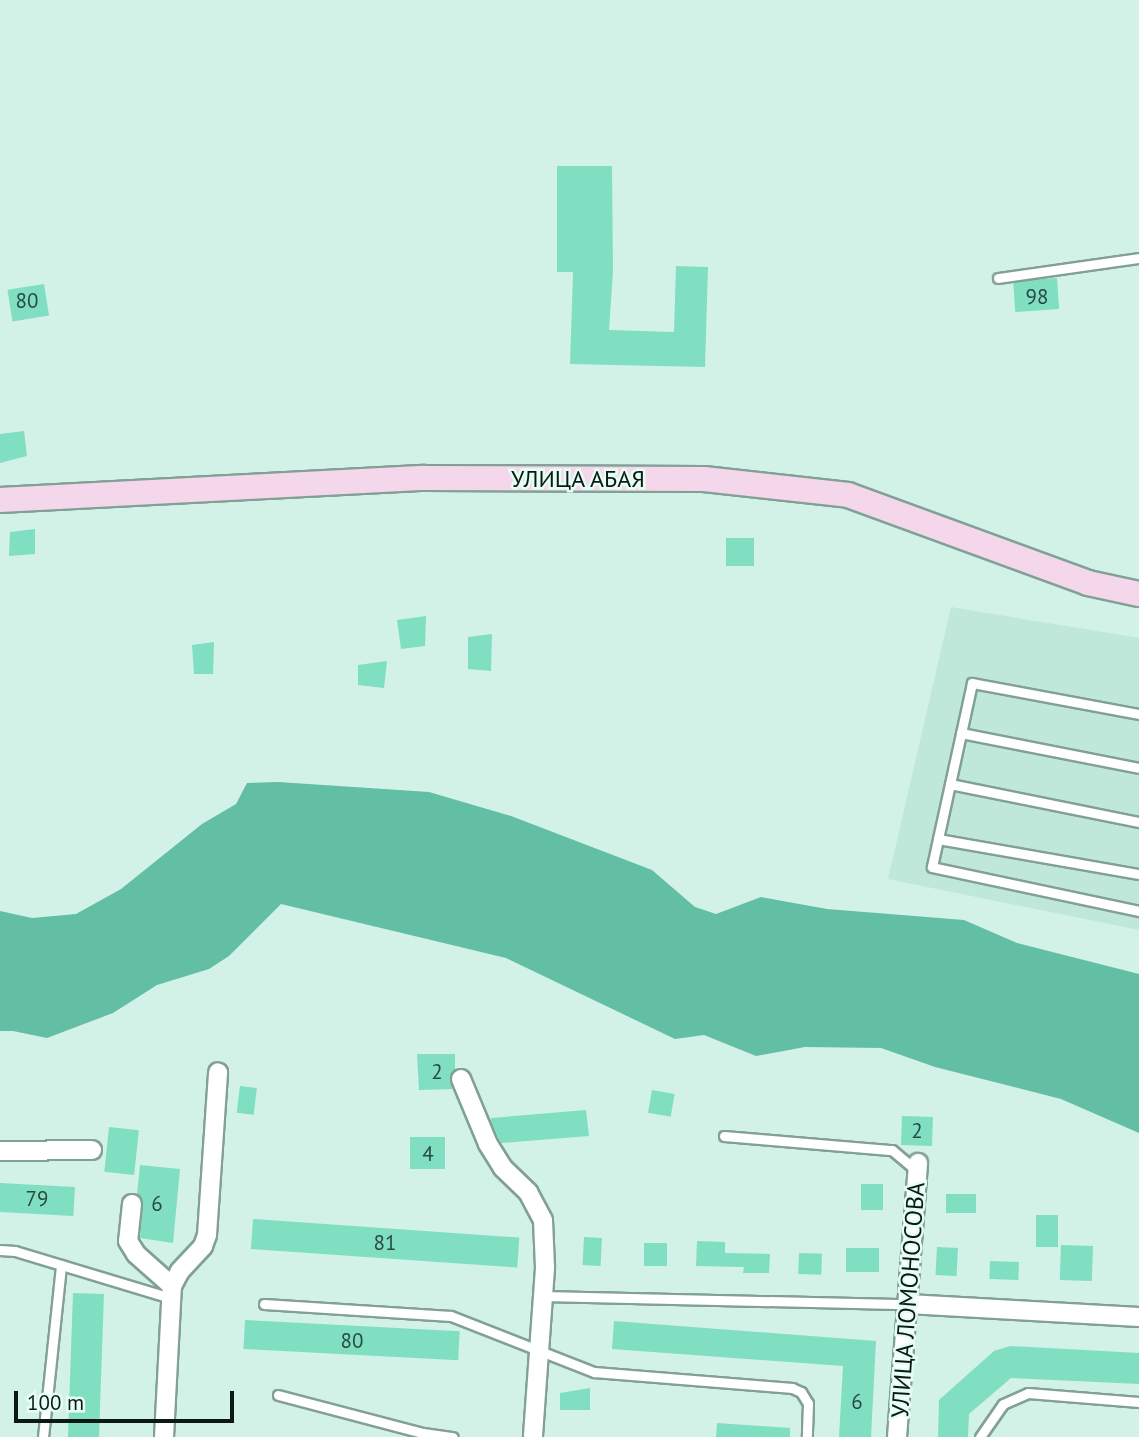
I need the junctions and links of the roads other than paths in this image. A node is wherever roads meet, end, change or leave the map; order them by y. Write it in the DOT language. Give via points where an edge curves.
graph roads {
  1 [pos="1139,258"];
  2 [pos="998,278"];
  3 [pos="0,500"];
  4 [pos="1139,594"];
  5 [pos="1139,713"];
  6 [pos="961,733"];
  7 [pos="1139,768"];
  8 [pos="950,784"];
  9 [pos="1139,822"];
  10 [pos="938,839"];
  11 [pos="1139,874"];
  12 [pos="1139,911"];
  13 [pos="218,1072"];
  14 [pos="461,1079"];
  15 [pos="724,1136"];
  16 [pos="92,1150"];
  17 [pos="0,1151"];
  18 [pos="918,1168"];
  19 [pos="132,1204"];
  20 [pos="0,1250"];
  21 [pos="61,1265"];
  22 [pos="172,1292"];
  23 [pos="543,1296"];
  24 [pos="264,1304"];
  25 [pos="908,1304"];
  26 [pos="1139,1317"];
  27 [pos="539,1349"];
  28 [pos="278,1395"];
  29 [pos="1139,1402"];
  30 [pos="43,1437"];
  31 [pos="164,1437"];
  32 [pos="453,1437"];
  33 [pos="533,1437"];
  34 [pos="807,1437"];
  35 [pos="897,1437"];
  36 [pos="980,1437"];
  1 -- 2 [label="lane"];
  3 -- 4 [label="street, УЛИЦА АБАЯ" via="424,478 705,479 848,495 1088,583"];
  5 -- 6 [label="lane" via="972,683"];
  6 -- 7 [label="lane"];
  6 -- 8 [label="lane"];
  8 -- 9 [label="lane"];
  8 -- 10 [label="lane"];
  10 -- 11 [label="lane"];
  10 -- 12 [label="lane" via="932,867"];
  13 -- 22 [label="street" via="207,1235 203,1247 180,1271"];
  14 -- 23 [label="street" via="488,1144 503,1168 528,1192 543,1220"];
  15 -- 18 [label="lane" via="892,1150"];
  16 -- 17 [label="street"];
  18 -- 25 [label="street, УЛИЦА ЛОМОНОСОВА"];
  19 -- 22 [label="street" via="128,1241"];
  20 -- 21 [label="lane"];
  21 -- 22 [label="lane"];
  21 -- 30 [label="lane"];
  22 -- 31 [label="street"];
  23 -- 25 [label="lane"];
  23 -- 27 [label="street"];
  24 -- 27 [label="lane" via="451,1316"];
  25 -- 26 [label="street"];
  25 -- 35 [label="street, УЛИЦА ЛОМОНОСОВА"];
  27 -- 33 [label="street"];
  27 -- 34 [label="lane" via="594,1372 792,1388 808,1403"];
  28 -- 32 [label="lane"];
  29 -- 36 [label="lane" via="1028,1393 1003,1404"];
}
